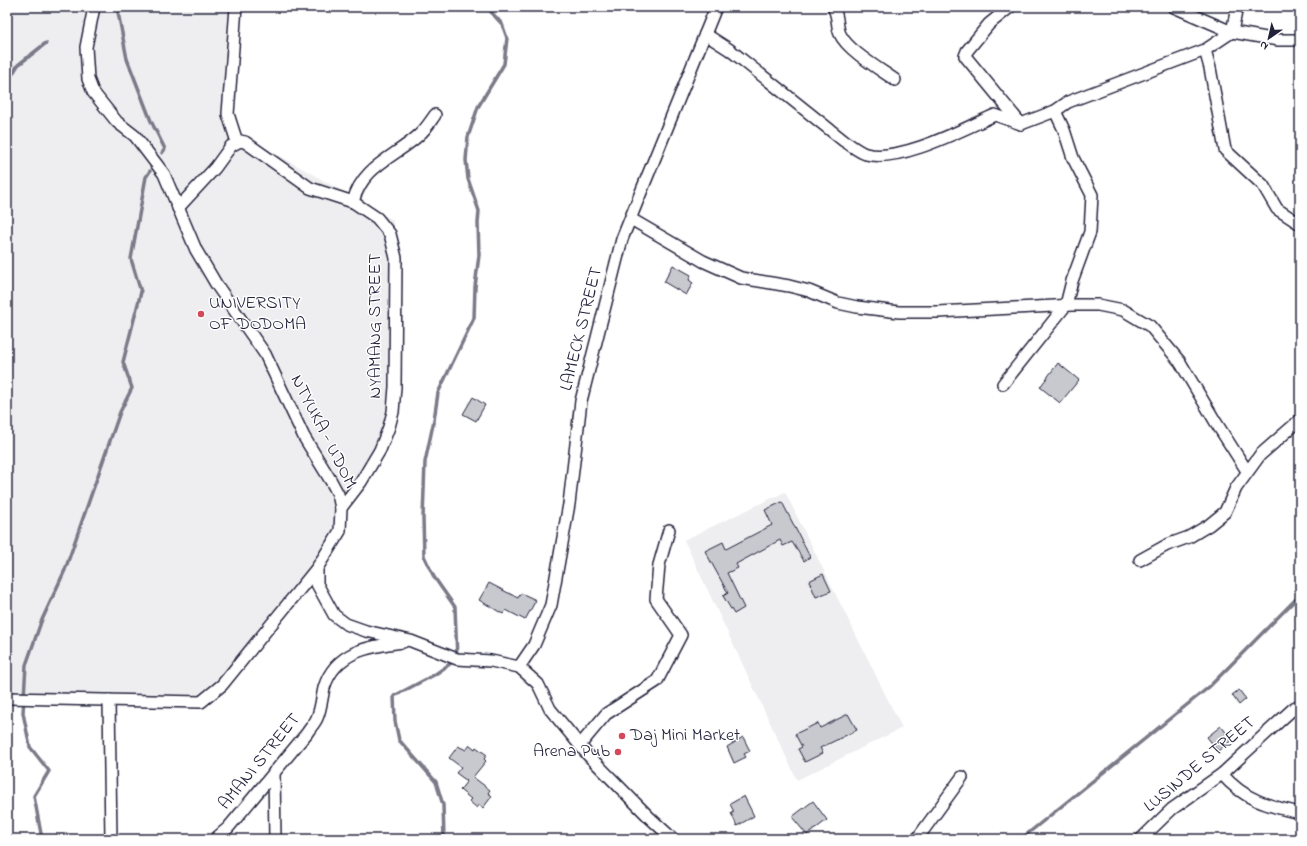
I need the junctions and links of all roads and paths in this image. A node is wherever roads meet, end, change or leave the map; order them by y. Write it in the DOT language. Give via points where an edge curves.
graph roads {
  1 [pos="94,7"];
  2 [pos="236,7"];
  3 [pos="716,7"];
  4 [pos="833,7"];
  5 [pos="1010,7"];
  6 [pos="1174,7"];
  7 [pos="1236,7"];
  8 [pos="1232,32"];
  9 [pos="705,34"];
  10 [pos="1300,40"];
  11 [pos="1204,50"];
  12 [pos="895,80"];
  13 [pos="1055,111"];
  14 [pos="435,115"];
  15 [pos="1021,124"];
  16 [pos="237,142"];
  17 [pos="353,202"];
  18 [pos="178,208"];
  19 [pos="631,219"];
  20 [pos="1300,224"];
  21 [pos="1066,306"];
  22 [pos="1003,384"];
  23 [pos="1300,420"];
  24 [pos="1247,471"];
  25 [pos="341,508"];
  26 [pos="669,530"];
  27 [pos="1140,560"];
  28 [pos="317,568"];
  29 [pos="411,641"];
  30 [pos="519,668"];
  31 [pos="7,698"];
  32 [pos="109,700"];
  33 [pos="1300,705"];
  34 [pos="580,745"];
  35 [pos="274,772"];
  36 [pos="1222,774"];
  37 [pos="962,777"];
  38 [pos="1300,813"];
  39 [pos="111,839"];
  40 [pos="215,839"];
  41 [pos="275,839"];
  42 [pos="673,839"];
  43 [pos="917,839"];
  44 [pos="1141,839"];
  1 -- 18 [label="street, NTYUKA - UDOM" via="86,47 88,78 92,92 117,122 135,136 151,155 164,174"];
  2 -- 16 [label="street" via="228,114"];
  3 -- 9 [label="street, LAMECK STREET"];
  4 -- 12 [label="street" via="840,34 854,51"];
  5 -- 15 [label="street" via="989,24 965,56"];
  6 -- 8 [label="street"];
  7 -- 8 [label="street"];
  8 -- 10 [label="street" via="1278,40"];
  8 -- 11 [label="street"];
  9 -- 15 [label="street" via="730,50 838,136 865,154 906,152 995,115"];
  9 -- 19 [label="street, LAMECK STREET"];
  11 -- 13 [label="street" via="1068,102"];
  11 -- 20 [label="street" via="1210,68 1225,150 1263,185 1277,209"];
  13 -- 15 [label="street"];
  13 -- 21 [label="street" via="1073,158 1092,195 1090,232"];
  14 -- 17 [label="street" via="418,136 387,158 360,182"];
  16 -- 17 [label="street, NYAMANG STREET" via="245,142 310,188"];
  16 -- 18 [label="street"];
  17 -- 25 [label="street, NYAMANG STREET" via="377,218 390,234 395,252 395,387 389,427 380,450 361,482"];
  18 -- 25 [label="street, NTYUKA - UDOM" via="196,250 216,284 265,354 304,438 331,481"];
  19 -- 21 [label="street" via="703,261 741,278 802,290 857,307 899,312 938,312"];
  19 -- 30 [label="street, LAMECK STREET" via="612,273 581,401 569,504 551,605 534,645"];
  21 -- 22 [label="street"];
  21 -- 24 [label="street" via="1098,306 1123,310 1150,326 1180,362"];
  23 -- 24 [label="street" via="1260,455"];
  24 -- 27 [label="street" via="1225,512 1189,537 1167,545"];
  25 -- 28 [label="street, NTYUKA - UDOM" via="340,531"];
  26 -- 34 [label="street" via="659,565 656,599 681,635 657,681 606,714"];
  28 -- 29 [label="street" via="317,584 334,615 346,624 366,631"];
  28 -- 32 [label="street, NTYUKA - UDOM" via="222,685 200,702"];
  29 -- 30 [label="street" via="457,659 491,661"];
  29 -- 35 [label="street, AMANI STREET" via="373,646 353,652 339,663 329,676 317,717"];
  30 -- 34 [label="street" via="538,684 550,709"];
  31 -- 32 [label="street, NTYUKA - UDOM"];
  32 -- 39 [label="street"];
  33 -- 36 [label="street, LUSINDE STREET"];
  34 -- 42 [label="street"];
  35 -- 40 [label="street, AMANI STREET" via="228,828"];
  35 -- 41 [label="street"];
  36 -- 38 [label="street" via="1234,788 1255,800"];
  36 -- 44 [label="street, LUSINDE STREET" via="1172,808"];
  37 -- 43 [label="street"];
}
